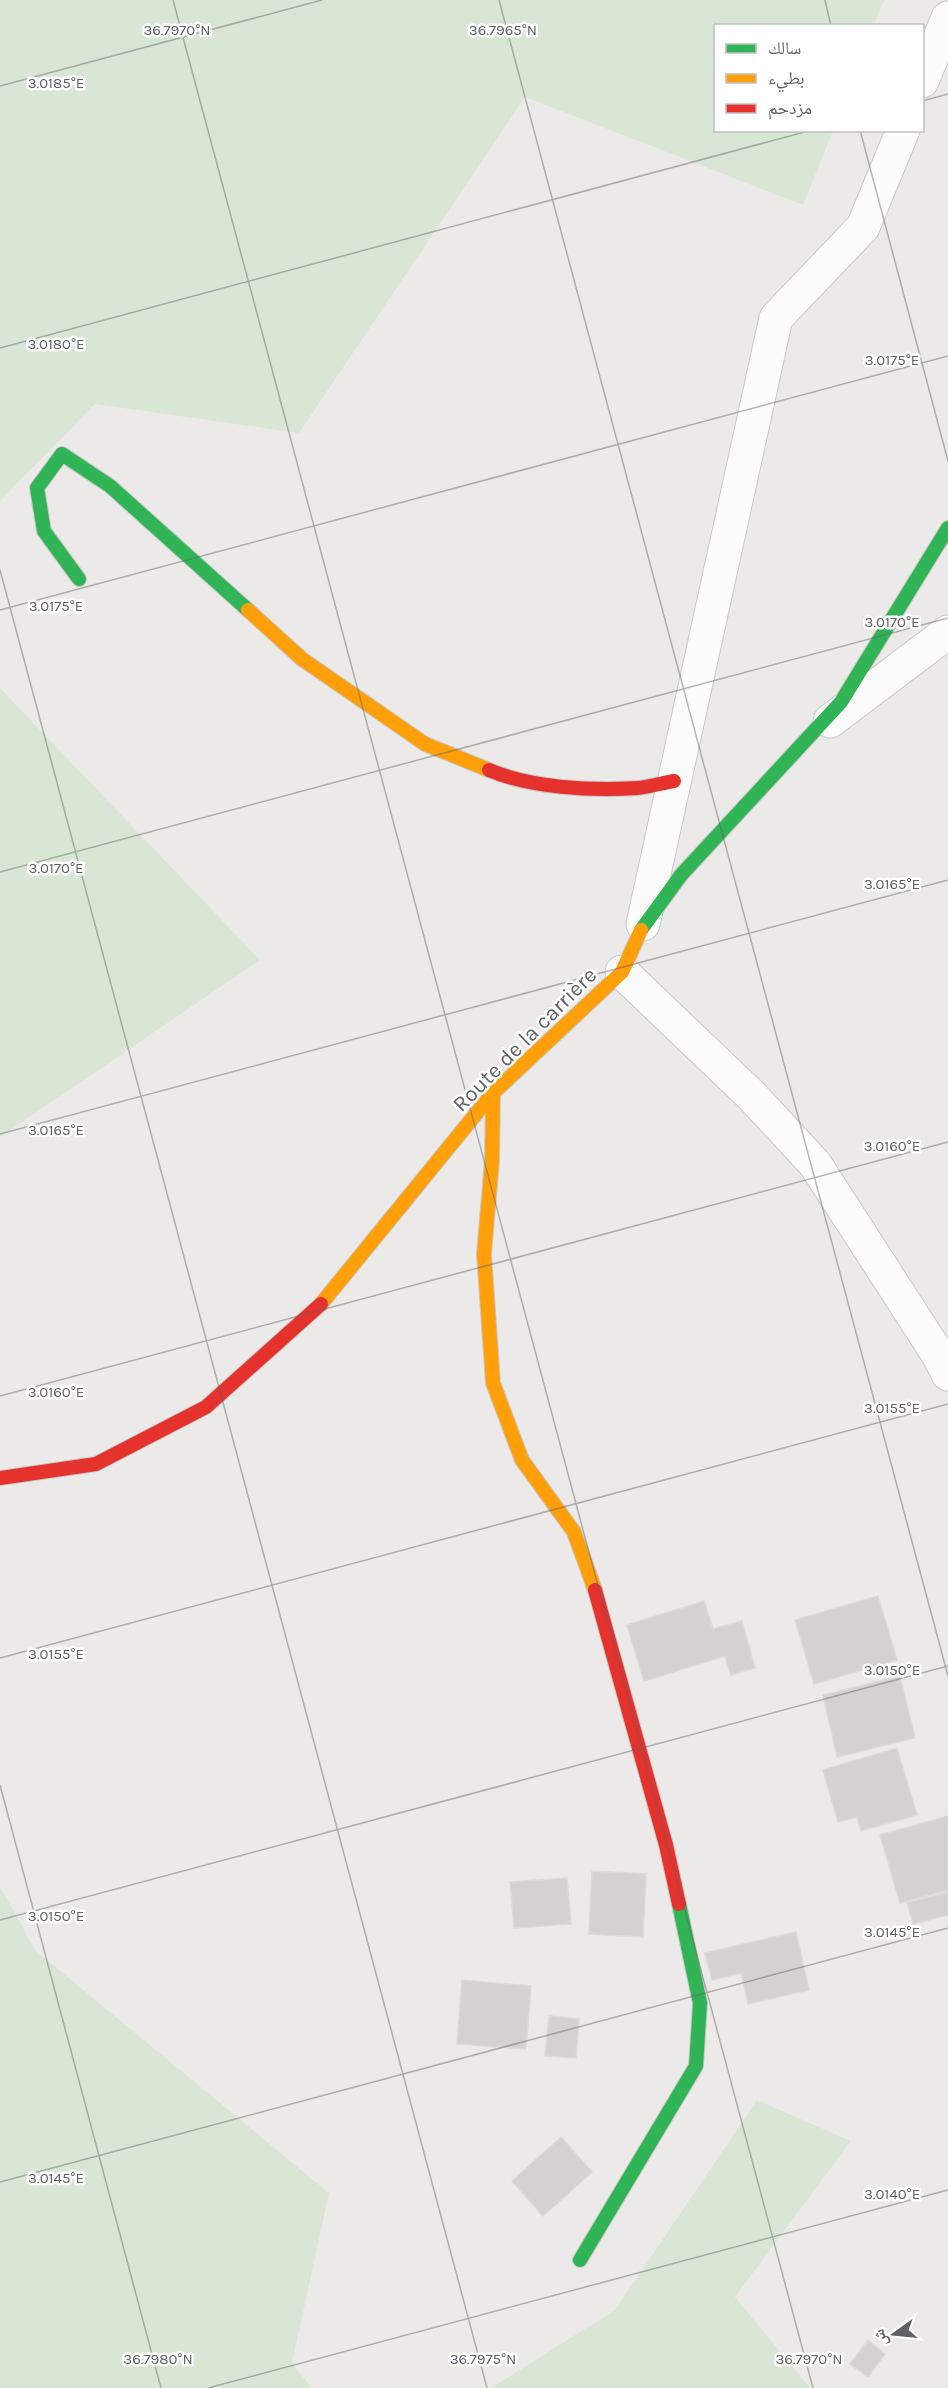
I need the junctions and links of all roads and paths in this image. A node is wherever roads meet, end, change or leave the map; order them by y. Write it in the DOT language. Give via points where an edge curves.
graph roads {
  1 [pos="948,18"];
  2 [pos="924,76"];
  3 [pos="902,132"];
  4 [pos="948,528"];
  5 [pos="79,579"];
  6 [pos="948,632"];
  7 [pos="809,736"];
  8 [pos="674,780"];
  9 [pos="643,924"];
  10 [pos="622,972"];
  11 [pos="494,1094"];
  12 [pos="948,1374"];
  13 [pos="0,1478"];
  14 [pos="580,2260"];
  1 -- 2 [label="street"];
  3 -- 8 [label="street" via="863,227 776,318"];
  4 -- 7 [label="street, Route de la carrière" via="841,702"];
  5 -- 8 [label="street" via="44,531 37,488 62,454 110,486 302,659 425,744 507,778 577,788 638,788"];
  6 -- 7 [label="street"];
  7 -- 9 [label="street, Route de la carrière" via="681,875"];
  8 -- 9 [label="street"];
  9 -- 10 [label="street, Route de la carrière"];
  10 -- 11 [label="street, Route de la carrière"];
  10 -- 12 [label="street" via="752,1096 815,1164"];
  11 -- 13 [label="street, Route de la carrière" via="322,1304 206,1407 96,1464"];
  11 -- 14 [label="street" via="484,1254 493,1383 522,1460 574,1532 599,1601 666,1845 700,2003 696,2066"];
}
